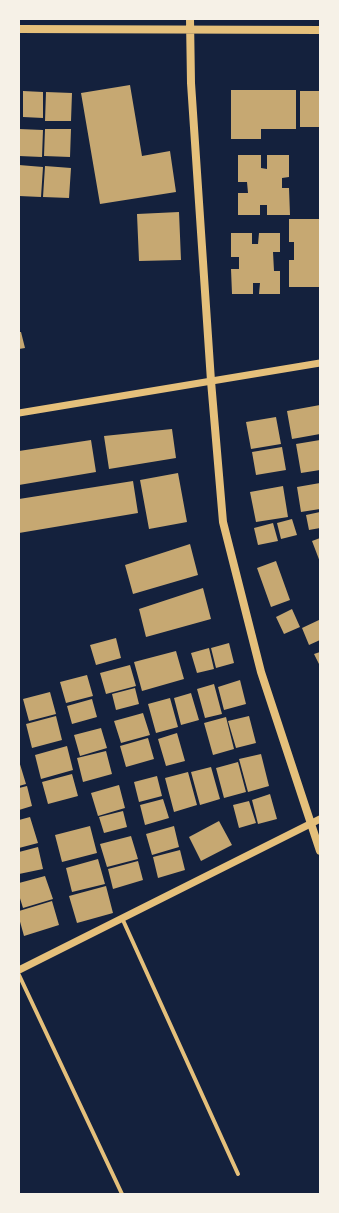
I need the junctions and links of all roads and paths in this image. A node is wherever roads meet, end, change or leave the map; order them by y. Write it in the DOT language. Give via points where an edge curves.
graph roads {
  1 [pos="190,19"];
  2 [pos="19,29"];
  3 [pos="191,30"];
  4 [pos="320,30"];
  5 [pos="320,363"];
  6 [pos="211,381"];
  7 [pos="19,413"];
  8 [pos="320,818"];
  9 [pos="311,823"];
  10 [pos="320,850"];
  11 [pos="122,917"];
  12 [pos="19,970"];
  13 [pos="19,975"];
  14 [pos="238,1174"];
  15 [pos="122,1194"];
  1 -- 3 [label="main road"];
  2 -- 3 [label="main road"];
  3 -- 4 [label="main road"];
  3 -- 6 [label="main road" via="191,83"];
  5 -- 6 [label="street"];
  6 -- 7 [label="street"];
  6 -- 9 [label="main road" via="223,522 261,672"];
  8 -- 9 [label="street"];
  9 -- 10 [label="main road"];
  9 -- 11 [label="street"];
  11 -- 12 [label="street"];
  11 -- 14 [label="street"];
  13 -- 15 [label="street"];
}
